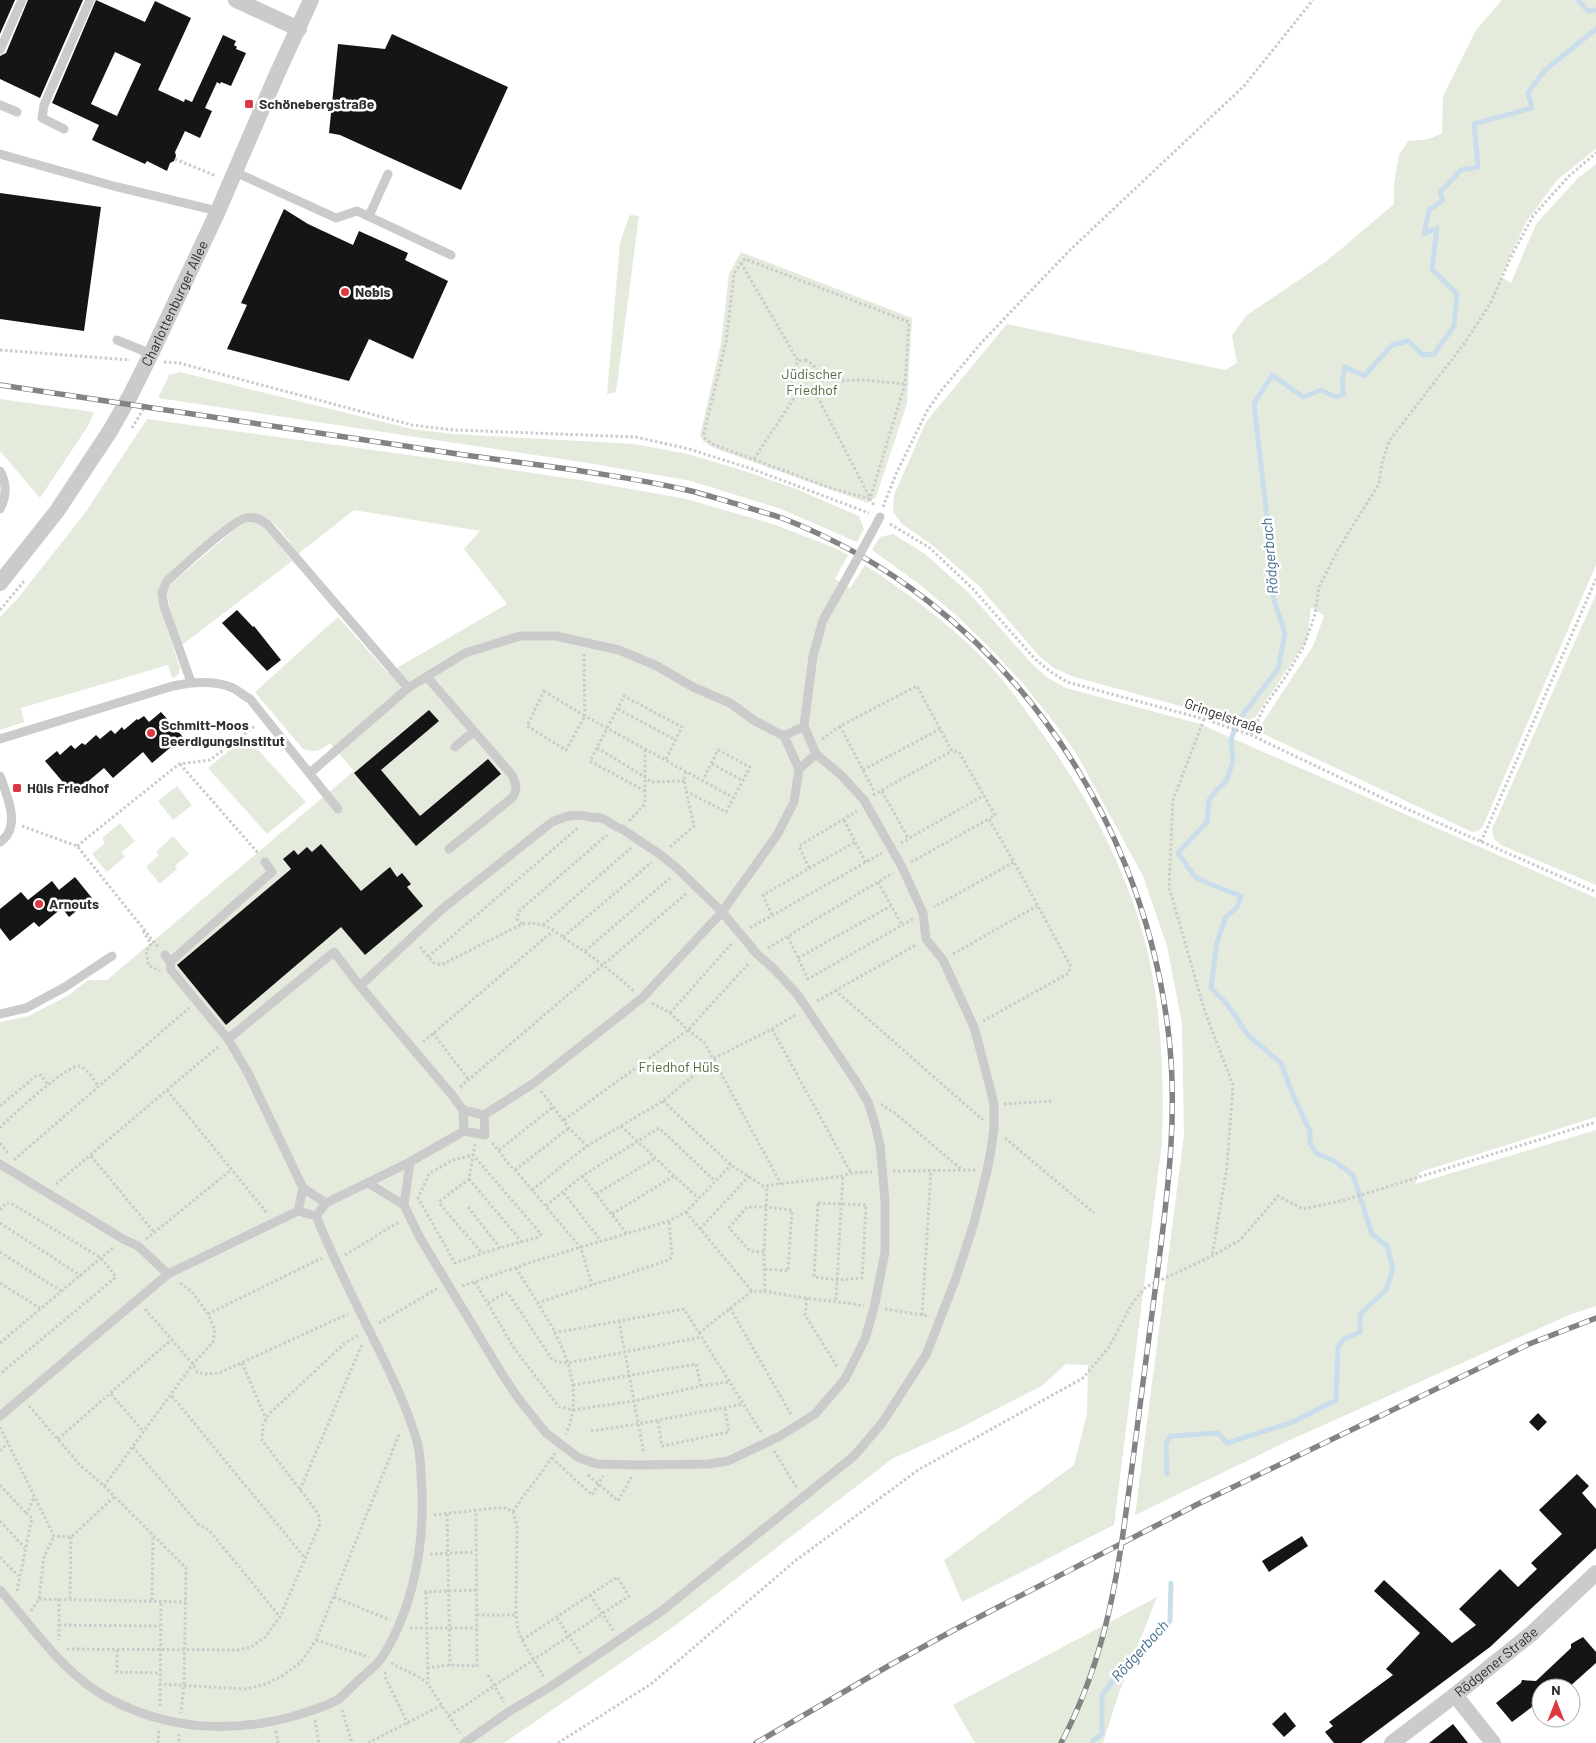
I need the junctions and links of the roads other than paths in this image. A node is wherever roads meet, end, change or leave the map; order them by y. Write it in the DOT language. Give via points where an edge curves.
graph roads {
  1 [pos="22,0"];
  2 [pos="90,0"];
  3 [pos="236,0"];
  4 [pos="311,0"];
  5 [pos="299,29"];
  6 [pos="0,50"];
  7 [pos="0,106"];
  8 [pos="17,112"];
  9 [pos="64,129"];
  10 [pos="0,154"];
  11 [pos="388,174"];
  12 [pos="233,177"];
  13 [pos="218,211"];
  14 [pos="369,216"];
  15 [pos="451,255"];
  16 [pos="117,340"];
  17 [pos="150,358"];
  18 [pos="0,471"];
  19 [pos="0,508"];
  20 [pos="880,517"];
  21 [pos="0,583"];
  22 [pos="428,677"];
  23 [pos="190,682"];
  24 [pos="408,688"];
  25 [pos="804,726"];
  26 [pos="474,731"];
  27 [pos="784,736"];
  28 [pos="0,739"];
  29 [pos="455,747"];
  30 [pos="815,749"];
  31 [pos="799,769"];
  32 [pos="310,773"];
  33 [pos="0,776"];
  34 [pos="338,809"];
  35 [pos="0,842"];
  36 [pos="449,849"];
  37 [pos="264,862"];
  38 [pos="722,912"];
  39 [pos="112,956"];
  40 [pos="360,986"];
  41 [pos="0,1014"];
  42 [pos="228,1039"];
  43 [pos="463,1110"];
  44 [pos="484,1115"];
  45 [pos="464,1131"];
  46 [pos="410,1162"];
  47 [pos="3,1166"];
  48 [pos="368,1183"];
  49 [pos="302,1188"];
  50 [pos="326,1203"];
  51 [pos="404,1204"];
  52 [pos="298,1211"];
  53 [pos="316,1216"];
  54 [pos="168,1274"];
  55 [pos="0,1416"];
  56 [pos="1596,1573"];
  57 [pos="0,1590"];
  58 [pos="1455,1695"];
  59 [pos="465,1742"];
  60 [pos="1392,1743"];
  61 [pos="1493,1743"];
  1 -- 6 [label="lane"];
  2 -- 9 [label="lane" via="44,105 42,118"];
  3 -- 5 [label="street"];
  4 -- 5 [label="street, Charlottenburger Allee"];
  5 -- 12 [label="street, Charlottenburger Allee"];
  7 -- 8 [label="lane"];
  10 -- 13 [label="lane"];
  11 -- 14 [label="lane"];
  12 -- 13 [label="street, Charlottenburger Allee"];
  12 -- 14 [label="lane" via="336,218 357,211"];
  13 -- 17 [label="street, Charlottenburger Allee"];
  14 -- 15 [label="lane"];
  16 -- 17 [label="lane"];
  17 -- 21 [label="street, Charlottenburger Allee" via="110,431 57,511"];
  18 -- 19 [label="lane" via="6,499"];
  20 -- 25 [label="lane, bridge" via="823,620 813,656"];
  22 -- 24 [label="lane"];
  22 -- 26 [label="lane"];
  22 -- 27 [label="lane" via="466,653 520,636 556,636 619,650 657,666 730,703"];
  23 -- 24 [label="lane" via="162,593 167,581 233,525 246,518 258,518 267,524"];
  23 -- 28 [label="lane"];
  23 -- 32 [label="lane" via="232,688 250,699"];
  24 -- 32 [label="lane"];
  25 -- 27 [label="lane"];
  25 -- 30 [label="lane"];
  26 -- 29 [label="lane"];
  26 -- 36 [label="lane" via="512,775 517,791"];
  27 -- 31 [label="lane"];
  30 -- 31 [label="lane"];
  30 -- 59 [label="lane" via="865,802 923,913 926,939 943,960 974,1027 994,1104 994,1129 974,1223 956,1278 926,1355 882,1423 854,1456 663,1610"];
  31 -- 38 [label="lane" via="794,802 777,835"];
  32 -- 34 [label="lane"];
  33 -- 35 [label="lane" via="12,822 10,831"];
  37 -- 42 [label="lane" via="272,872 168,959 171,970"];
  38 -- 40 [label="lane" via="679,870 640,840 602,818 568,815 552,822 441,910"];
  38 -- 44 [label="lane" via="642,998 534,1083"];
  38 -- 51 [label="lane" via="757,954 797,994 868,1102 878,1138 886,1201 886,1252 874,1308 865,1339 845,1379 815,1414 780,1436 728,1461 708,1464 597,1464 579,1458 546,1433 507,1382"];
  39 -- 41 [label="lane" via="26,1008"];
  40 -- 42 [label="lane" via="334,952"];
  40 -- 43 [label="lane"];
  42 -- 49 [label="lane" via="248,1073"];
  43 -- 44 [label="lane"];
  43 -- 45 [label="lane"];
  44 -- 45 [label="lane" via="481,1134"];
  45 -- 46 [label="lane"];
  46 -- 48 [label="lane"];
  46 -- 51 [label="lane"];
  47 -- 54 [label="lane" via="138,1246"];
  48 -- 50 [label="lane"];
  48 -- 51 [label="lane"];
  49 -- 50 [label="lane"];
  49 -- 52 [label="lane"];
  50 -- 53 [label="lane"];
  52 -- 53 [label="lane"];
  52 -- 54 [label="lane"];
  53 -- 57 [label="lane" via="402,1398 417,1443 422,1492 419,1554 411,1592 382,1659 338,1699 284,1719 251,1726 216,1727 159,1719 132,1710 80,1680"];
  54 -- 55 [label="lane"];
  56 -- 58 [label="street, Rödgener Straße" via="1531,1634"];
  58 -- 60 [label="street, Rödgener Straße"];
  58 -- 61 [label="street"];
}
